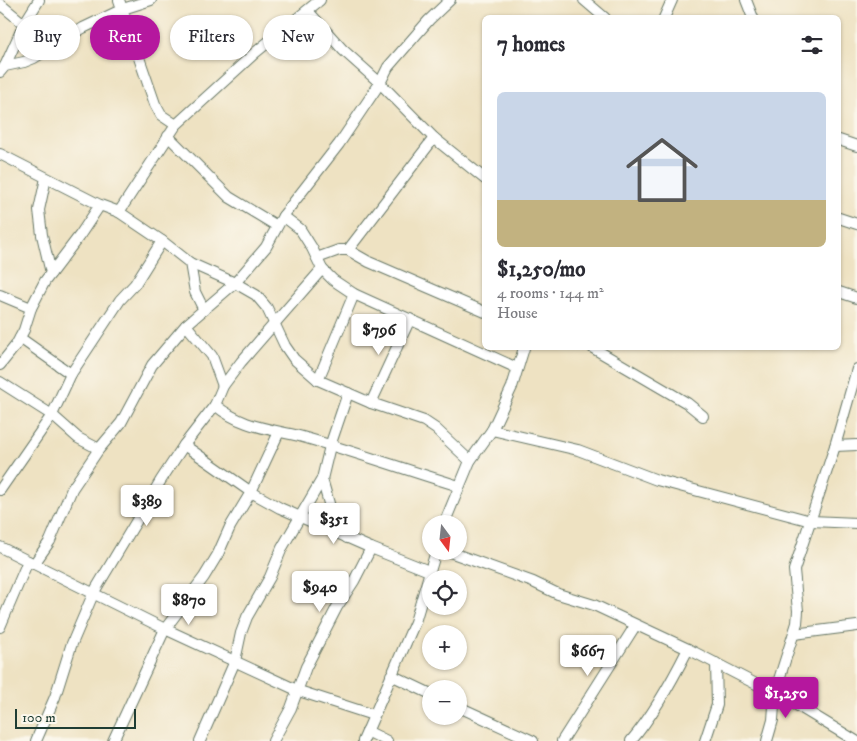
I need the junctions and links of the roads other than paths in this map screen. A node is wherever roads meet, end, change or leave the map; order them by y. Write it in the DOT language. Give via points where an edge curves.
graph roads {
  1 [pos="40,0"];
  2 [pos="151,0"];
  3 [pos="320,0"];
  4 [pos="450,0"];
  5 [pos="584,0"];
  6 [pos="672,0"];
  7 [pos="746,0"];
  8 [pos="0,4"];
  9 [pos="121,5"];
  10 [pos="308,11"];
  11 [pos="30,15"];
  12 [pos="602,15"];
  13 [pos="665,15"];
  14 [pos="752,15"];
  15 [pos="15,16"];
  16 [pos="15,42"];
  17 [pos="2,69"];
  18 [pos="380,83"];
  19 [pos="176,125"];
  20 [pos="168,136"];
  21 [pos="434,138"];
  22 [pos="841,141"];
  23 [pos="857,146"];
  24 [pos="0,154"];
  25 [pos="482,177"];
  26 [pos="46,178"];
  27 [pos="100,205"];
  28 [pos="119,212"];
  29 [pos="283,216"];
  30 [pos="841,219"];
  31 [pos="857,224"];
  32 [pos="277,226"];
  33 [pos="162,241"];
  34 [pos="348,250"];
  35 [pos="317,258"];
  36 [pos="190,264"];
  37 [pos="322,269"];
  38 [pos="51,273"];
  39 [pos="234,283"];
  40 [pos="841,293"];
  41 [pos="354,294"];
  42 [pos="0,295"];
  43 [pos="857,298"];
  44 [pos="31,308"];
  45 [pos="204,310"];
  46 [pos="482,311"];
  47 [pos="410,319"];
  48 [pos="274,322"];
  49 [pos="186,326"];
  50 [pos="20,338"];
  51 [pos="523,350"];
  52 [pos="596,350"];
  53 [pos="0,364"];
  54 [pos="516,368"];
  55 [pos="71,374"];
  56 [pos="856,374"];
  57 [pos="318,380"];
  58 [pos="0,382"];
  59 [pos="223,386"];
  60 [pos="348,393"];
  61 [pos="371,403"];
  62 [pos="215,405"];
  63 [pos="52,415"];
  64 [pos="703,416"];
  65 [pos="492,430"];
  66 [pos="279,432"];
  67 [pos="184,445"];
  68 [pos="857,445"];
  69 [pos="330,446"];
  70 [pos="835,446"];
  71 [pos="99,449"];
  72 [pos="470,461"];
  73 [pos="322,479"];
  74 [pos="459,486"];
  75 [pos="0,490"];
  76 [pos="251,492"];
  77 [pos="448,515"];
  78 [pos="300,517"];
  79 [pos="811,521"];
  80 [pos="857,523"];
  81 [pos="347,538"];
  82 [pos="0,547"];
  83 [pos="371,548"];
  84 [pos="468,559"];
  85 [pos="31,562"];
  86 [pos="426,570"];
  87 [pos="94,592"];
  88 [pos="422,596"];
  89 [pos="635,626"];
  90 [pos="857,626"];
  91 [pos="0,627"];
  92 [pos="165,629"];
  93 [pos="794,634"];
  94 [pos="688,649"];
  95 [pos="235,661"];
  96 [pos="716,663"];
  97 [pos="391,675"];
  98 [pos="422,690"];
  99 [pos="299,691"];
  100 [pos="775,692"];
  101 [pos="467,711"];
  102 [pos="373,716"];
  103 [pos="367,731"];
  104 [pos="851,740"];
  105 [pos="36,741"];
  106 [pos="113,741"];
  107 [pos="200,741"];
  108 [pos="273,741"];
  109 [pos="363,741"];
  110 [pos="387,741"];
  111 [pos="533,741"];
  112 [pos="562,741"];
  113 [pos="631,741"];
  114 [pos="705,741"];
  115 [pos="767,741"];
  1 -- 11 [label="street"];
  2 -- 9 [label="street"];
  3 -- 10 [label="street"];
  4 -- 18 [label="street" via="388,66"];
  5 -- 12 [label="street"];
  6 -- 13 [label="street"];
  7 -- 14 [label="street"];
  8 -- 15 [label="street"];
  9 -- 17 [label="street" via="34,58"];
  9 -- 19 [label="street" via="155,104 161,115"];
  10 -- 18 [label="street" via="343,50"];
  10 -- 19 [label="street" via="250,56"];
  16 -- 17 [label="street"];
  18 -- 21 [label="street"];
  18 -- 29 [label="street" via="339,144"];
  19 -- 20 [label="street"];
  20 -- 28 [label="street"];
  20 -- 32 [label="street" via="229,197"];
  21 -- 25 [label="street"];
  21 -- 34 [label="street"];
  22 -- 23 [label="street"];
  24 -- 26 [label="street"];
  26 -- 27 [label="street"];
  26 -- 38 [label="street" via="39,210"];
  27 -- 28 [label="street"];
  27 -- 38 [label="street"];
  28 -- 33 [label="street"];
  29 -- 32 [label="street"];
  29 -- 35 [label="street" via="300,229"];
  30 -- 31 [label="street"];
  32 -- 39 [label="street" via="266,247"];
  33 -- 36 [label="street"];
  33 -- 55 [label="street"];
  34 -- 35 [label="street"];
  34 -- 46 [label="street"];
  35 -- 37 [label="street"];
  36 -- 39 [label="street"];
  36 -- 45 [label="street" via="195,292"];
  37 -- 41 [label="street"];
  37 -- 48 [label="street"];
  38 -- 44 [label="street"];
  39 -- 45 [label="street"];
  39 -- 48 [label="street" via="262,301"];
  40 -- 43 [label="street"];
  41 -- 47 [label="street"];
  41 -- 57 [label="street"];
  42 -- 44 [label="street"];
  44 -- 50 [label="street"];
  45 -- 49 [label="street"];
  47 -- 54 [label="street"];
  47 -- 61 [label="street"];
  48 -- 57 [label="street" via="294,359"];
  48 -- 59 [label="street"];
  49 -- 59 [label="street" via="215,361"];
  49 -- 71 [label="street" via="152,365 127,413"];
  50 -- 53 [label="street"];
  50 -- 55 [label="street"];
  51 -- 54 [label="street"];
  52 -- 64 [label="street" via="687,403"];
  54 -- 65 [label="street" via="512,386"];
  55 -- 63 [label="street"];
  56 -- 70 [label="street"];
  57 -- 60 [label="street"];
  58 -- 63 [label="street"];
  59 -- 62 [label="street"];
  60 -- 61 [label="street"];
  60 -- 69 [label="street"];
  61 -- 72 [label="street" via="424,421"];
  62 -- 66 [label="street" via="241,422"];
  62 -- 67 [label="street"];
  63 -- 71 [label="street" via="78,438"];
  63 -- 75 [label="street"];
  65 -- 72 [label="street"];
  65 -- 79 [label="street" via="578,450 657,480"];
  66 -- 69 [label="street"];
  66 -- 76 [label="street"];
  67 -- 76 [label="street"];
  67 -- 87 [label="street"];
  68 -- 70 [label="street"];
  69 -- 73 [label="street"];
  69 -- 74 [label="street"];
  70 -- 79 [label="street"];
  71 -- 85 [label="street" via="72,489 50,541"];
  72 -- 74 [label="street"];
  73 -- 78 [label="street"];
  73 -- 81 [label="street" via="330,507"];
  74 -- 77 [label="street"];
  76 -- 78 [label="street"];
  76 -- 92 [label="street" via="204,577"];
  78 -- 81 [label="street"];
  78 -- 95 [label="street" via="248,617"];
  79 -- 80 [label="street"];
  79 -- 93 [label="street" via="794,570 798,611"];
  81 -- 83 [label="street"];
  82 -- 85 [label="street"];
  83 -- 86 [label="street"];
  83 -- 99 [label="street" via="306,667"];
  84 -- 89 [label="street" via="594,605"];
  85 -- 87 [label="street"];
  85 -- 91 [label="street"];
  87 -- 92 [label="street"];
  87 -- 105 [label="street"];
  88 -- 97 [label="street" via="415,622"];
  89 -- 94 [label="street"];
  89 -- 112 [label="street"];
  90 -- 93 [label="street"];
  92 -- 95 [label="street"];
  92 -- 106 [label="street"];
  93 -- 100 [label="street"];
  94 -- 96 [label="street"];
  94 -- 113 [label="street" via="652,713"];
  95 -- 99 [label="street"];
  95 -- 107 [label="street"];
  96 -- 100 [label="street"];
  96 -- 114 [label="street" via="717,705"];
  97 -- 98 [label="street"];
  97 -- 102 [label="street"];
  99 -- 102 [label="street"];
  99 -- 108 [label="street"];
  100 -- 104 [label="street"];
  100 -- 115 [label="street" via="773,720"];
  101 -- 111 [label="street"];
  102 -- 103 [label="street"];
  103 -- 109 [label="street"];
  103 -- 110 [label="street"];
}
